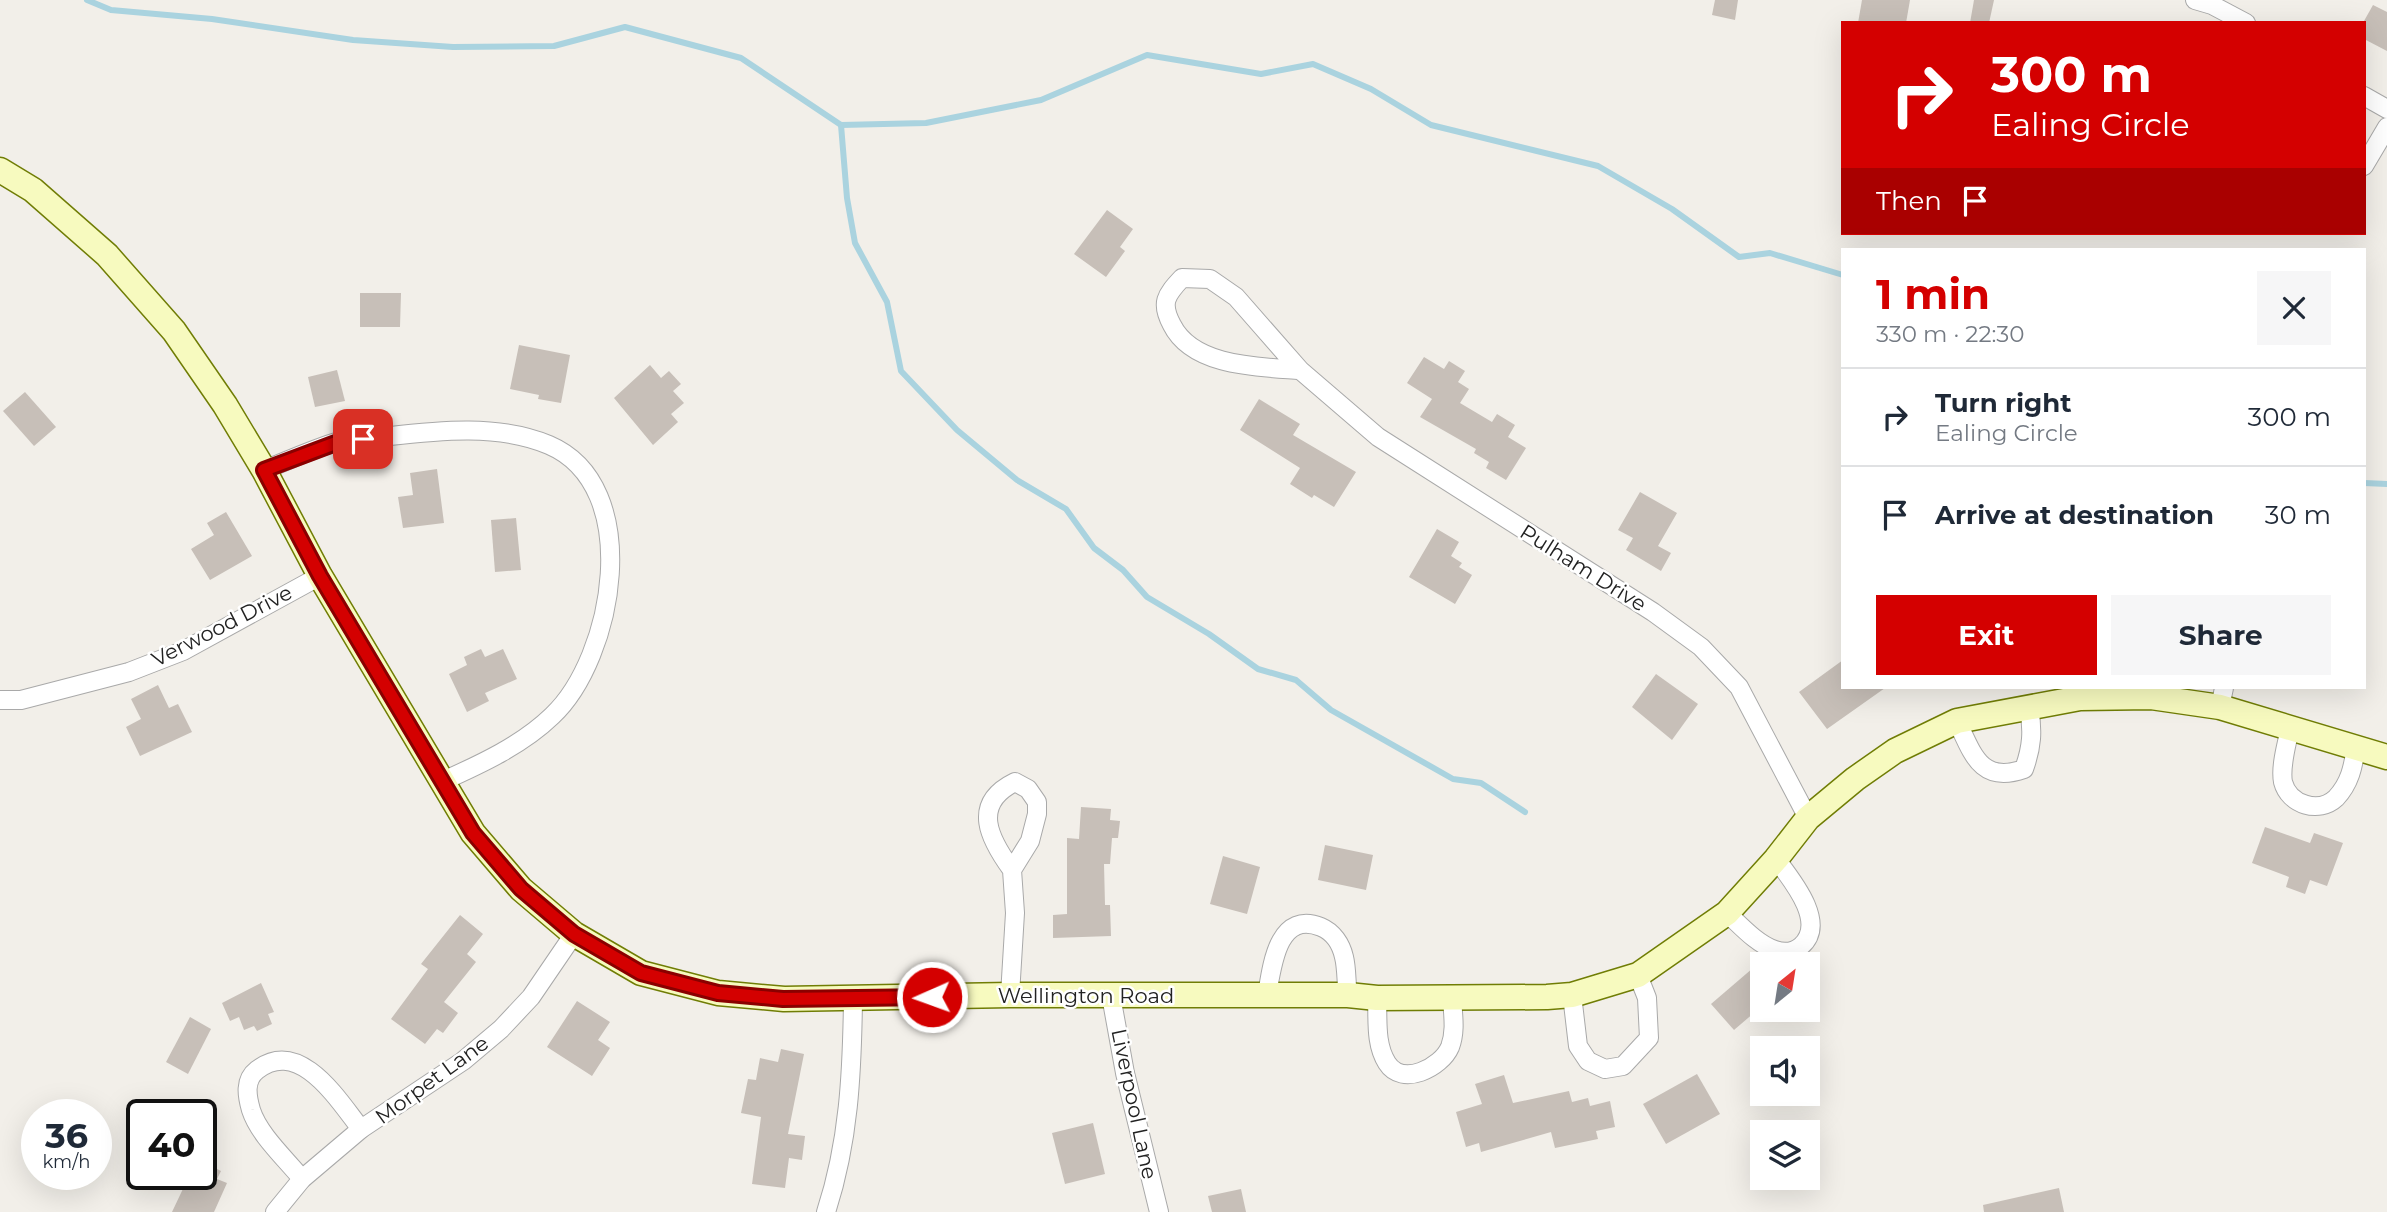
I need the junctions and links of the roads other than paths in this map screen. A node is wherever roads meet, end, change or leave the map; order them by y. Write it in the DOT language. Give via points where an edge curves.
graph roads {
  1 [pos="2195,0"];
  2 [pos="2242,21"];
  3 [pos="2366,97"];
  4 [pos="2387,109"];
  5 [pos="2387,127"];
  6 [pos="2366,163"];
  7 [pos="0,170"];
  8 [pos="1300,370"];
  9 [pos="264,470"];
  10 [pos="320,576"];
  11 [pos="2151,692"];
  12 [pos="2222,697"];
  13 [pos="0,700"];
  14 [pos="2029,708"];
  15 [pos="1957,722"];
  16 [pos="2290,728"];
  17 [pos="2357,748"];
  18 [pos="2387,757"];
  19 [pos="443,781"];
  20 [pos="1808,818"];
  21 [pos="1776,859"];
  22 [pos="1012,870"];
  23 [pos="1727,913"];
  24 [pos="574,934"];
  25 [pos="1637,975"];
  26 [pos="1010,995"];
  27 [pos="1267,995"];
  28 [pos="1348,995"];
  29 [pos="1572,995"];
  30 [pos="1111,996"];
  31 [pos="1377,998"];
  32 [pos="1452,999"];
  33 [pos="853,1000"];
  34 [pos="361,1129"];
  35 [pos="303,1179"];
  36 [pos="275,1212"];
  37 [pos="827,1212"];
  38 [pos="1159,1212"];
  1 -- 2 [label="street"];
  3 -- 4 [label="street"];
  5 -- 6 [label="street"];
  7 -- 9 [label="street, Wellington Road" via="33,190 107,255 158,312 218,395"];
  8 -- 8 [label="street, Pulham Drive" via="1236,297 1210,279 1182,278 1167,295 1166,313 1179,339 1205,354 1235,363"];
  8 -- 20 [label="street, Pulham Drive" via="1378,437 1701,647 1739,687"];
  9 -- 10 [label="street, Wellington Road"];
  9 -- 19 [label="street" via="341,441 470,431 523,437 551,446 577,463 598,494 610,532 609,581 599,632 581,678 553,715 523,739"];
  10 -- 13 [label="street, Verwood Drive" via="183,651 129,672 21,700"];
  10 -- 19 [label="street, Wellington Road"];
  11 -- 12 [label="street, Wellington Road"];
  11 -- 14 [label="street, Wellington Road"];
  12 -- 16 [label="street, Wellington Road"];
  14 -- 15 [label="street, Wellington Road"];
  14 -- 15 [label="street" via="2033,728 2024,769 2005,775 1976,761"];
  15 -- 20 [label="street, Wellington Road" via="1895,751"];
  16 -- 17 [label="street, Wellington Road"];
  16 -- 17 [label="street" via="2283,782 2290,798 2303,805 2321,806 2334,800 2352,772"];
  17 -- 18 [label="street, Wellington Road"];
  19 -- 24 [label="street, Wellington Road" via="473,833 521,889"];
  20 -- 21 [label="street, Wellington Road"];
  21 -- 23 [label="street, Wellington Road"];
  21 -- 23 [label="street" via="1810,917 1810,934 1803,945 1792,952 1775,950"];
  22 -- 26 [label="street" via="1015,913"];
  23 -- 25 [label="street, Wellington Road"];
  24 -- 33 [label="street, Wellington Road" via="641,973 718,993"];
  24 -- 34 [label="street, Morpet Lane" via="531,997 501,1030 455,1067"];
  25 -- 29 [label="street, Wellington Road"];
  25 -- 29 [label="street" via="1647,998 1649,1038 1623,1066 1605,1069 1588,1061 1578,1046"];
  26 -- 30 [label="street, Wellington Road"];
  26 -- 33 [label="street, Wellington Road"];
  27 -- 28 [label="street, Wellington Road"];
  27 -- 28 [label="street" via="1280,944 1290,928 1304,922 1324,928 1336,938 1344,956"];
  27 -- 30 [label="street, Wellington Road"];
  28 -- 31 [label="street, Wellington Road"];
  29 -- 32 [label="street, Wellington Road"];
  30 -- 38 [label="street, Liverpool Lane"];
  31 -- 32 [label="street, Wellington Road"];
  31 -- 32 [label="street" via="1379,1045 1388,1066 1405,1074 1423,1072 1442,1061 1455,1028"];
  33 -- 37 [label="street" via="846,1137"];
  34 -- 35 [label="street, Morpet Lane"];
  34 -- 35 [label="street" via="309,1068 288,1061 269,1062 253,1073 246,1090 252,1113"];
  35 -- 36 [label="street, Morpet Lane"];
}
